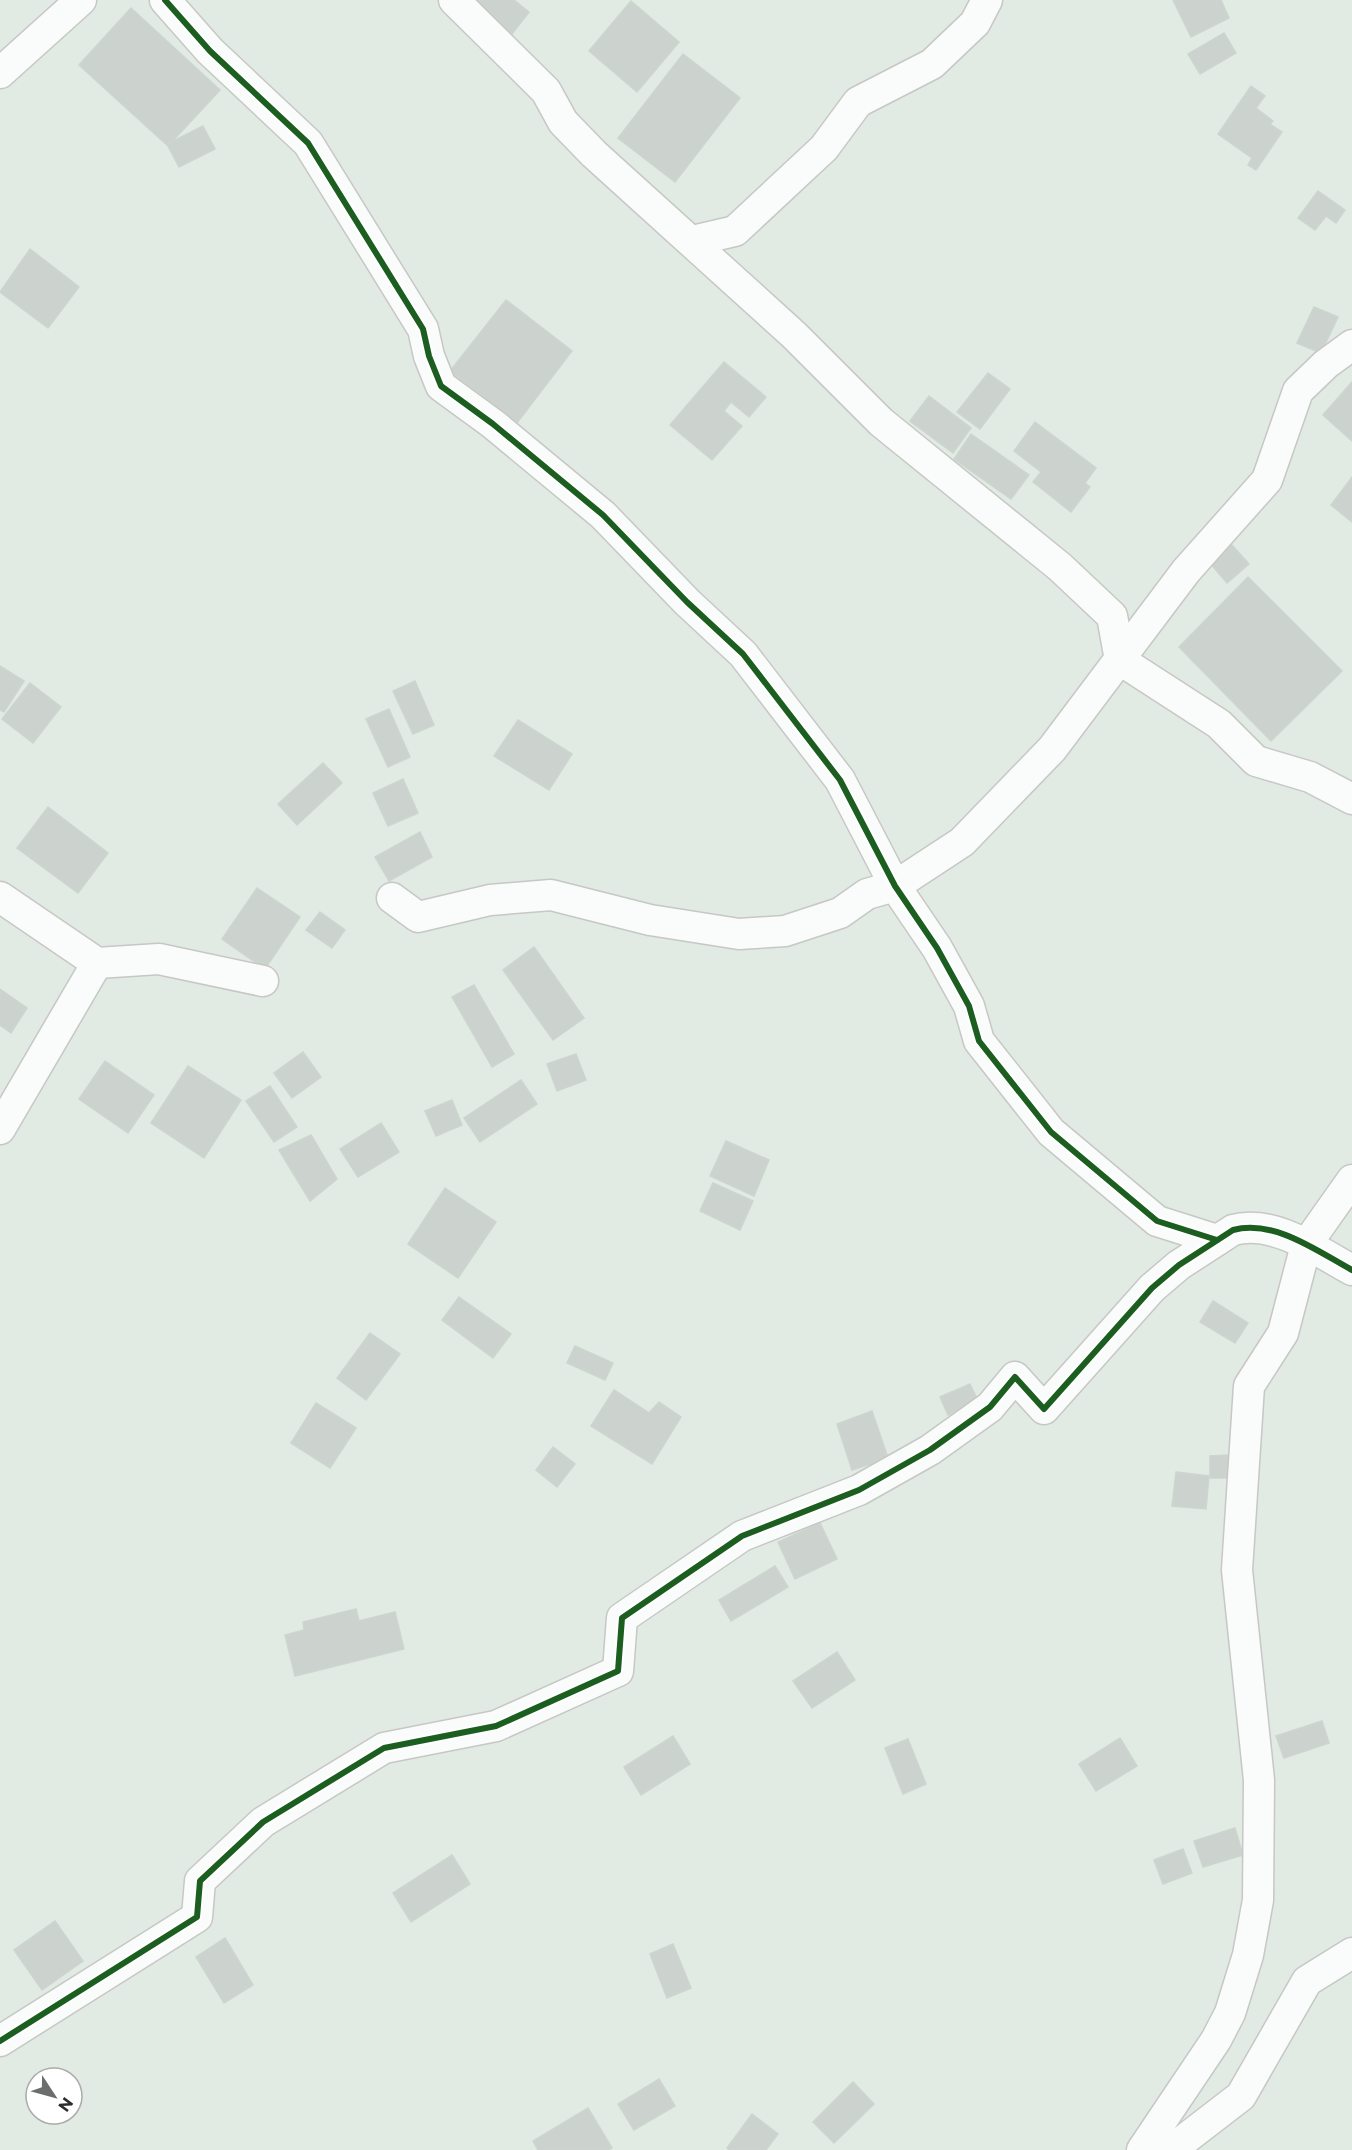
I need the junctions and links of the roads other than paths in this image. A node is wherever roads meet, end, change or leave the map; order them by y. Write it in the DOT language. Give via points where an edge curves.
graph roads {
  1 [pos="81,0"];
  2 [pos="165,0"];
  3 [pos="454,0"];
  4 [pos="987,0"];
  5 [pos="0,74"];
  6 [pos="692,241"];
  7 [pos="1352,345"];
  8 [pos="1120,660"];
  9 [pos="1352,799"];
  10 [pos="894,886"];
  11 [pos="0,897"];
  12 [pos="392,898"];
  13 [pos="97,963"];
  14 [pos="263,981"];
  15 [pos="0,1129"];
  16 [pos="1352,1180"];
  17 [pos="1217,1240"];
  18 [pos="1306,1245"];
  19 [pos="1352,1270"];
  20 [pos="1352,1953"];
  21 [pos="0,2041"];
  22 [pos="1142,2150"];
  23 [pos="1171,2150"];
  1 -- 5 [label="street"];
  2 -- 10 [label="street" via="210,51 308,143 423,329 441,386 603,515 743,654 840,780"];
  3 -- 6 [label="street" via="546,91 563,122 594,154"];
  4 -- 6 [label="street" via="975,23 932,64 858,102 824,148 735,231"];
  6 -- 8 [label="street" via="881,422 1060,567 1113,616"];
  7 -- 8 [label="street" via="1298,391 1267,480 1186,571"];
  8 -- 9 [label="street" via="1220,724 1256,761 1310,777"];
  8 -- 10 [label="street" via="1052,749 962,843"];
  10 -- 12 [label="street" via="867,894 840,913 784,931 740,934 650,920 551,895 490,900 418,917"];
  10 -- 17 [label="street" via="937,948 969,1006 979,1041 1051,1132 1157,1221"];
  11 -- 13 [label="street"];
  13 -- 14 [label="street" via="159,959"];
  13 -- 15 [label="street"];
  16 -- 18 [label="street"];
  17 -- 18 [label="street" via="1233,1230 1255,1228 1274,1231"];
  17 -- 21 [label="street" via="1152,1288 1044,1409 1015,1377 990,1407 930,1450 859,1490 742,1536 622,1618 618,1671 496,1726 384,1748 263,1822 200,1881 197,1917"];
  18 -- 19 [label="street"];
  18 -- 22 [label="street" via="1283,1333 1249,1386 1237,1570 1259,1780 1258,1900 1248,1955 1230,2013 1199,2068"];
  20 -- 23 [label="street" via="1307,1981 1241,2096"];
}
